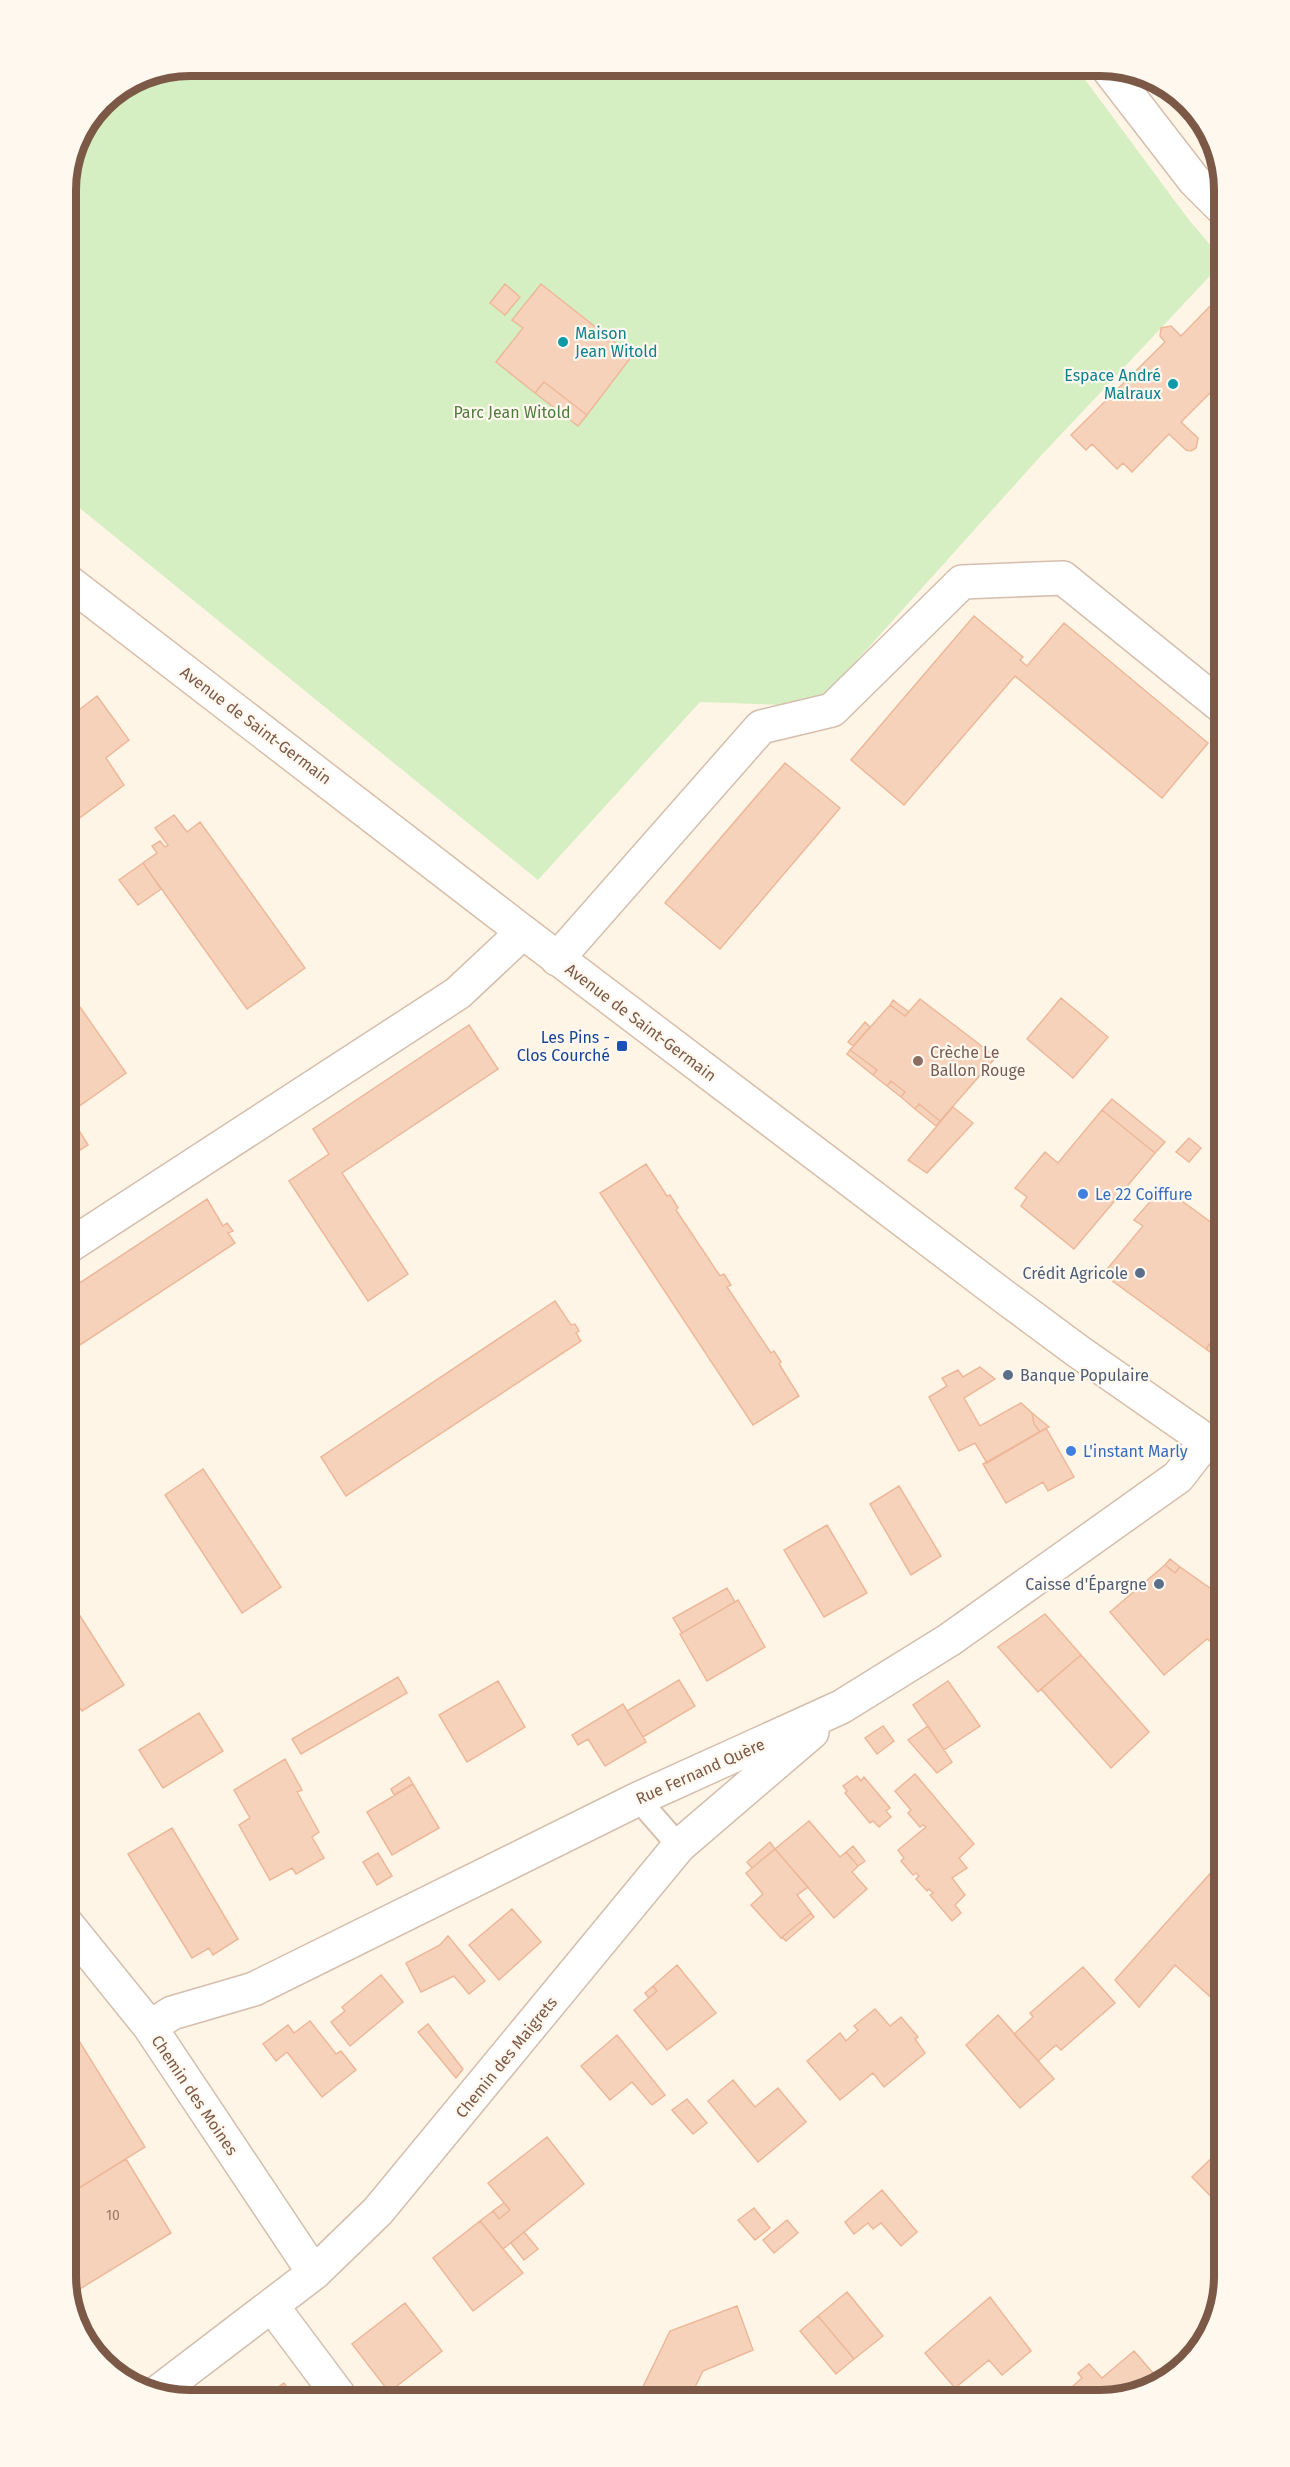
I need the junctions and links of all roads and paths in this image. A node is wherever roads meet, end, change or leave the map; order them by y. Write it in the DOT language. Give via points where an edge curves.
graph roads {
  1 [pos="1115,78"];
  2 [pos="1214,200"];
  3 [pos="77,588"];
  4 [pos="1214,700"];
  5 [pos="523,932"];
  6 [pos="557,958"];
  7 [pos="76,1241"];
  8 [pos="1214,1446"];
  9 [pos="1214,1448"];
  10 [pos="841,1707"];
  11 [pos="638,1799"];
  12 [pos="679,1846"];
  13 [pos="76,1936"];
  14 [pos="150,2027"];
  15 [pos="314,2273"];
  16 [pos="272,2306"];
  17 [pos="165,2387"];
  18 [pos="335,2390"];
  1 -- 2 [label="street"];
  3 -- 5 [label="street, Avenue de Saint-Germain"];
  4 -- 6 [label="street" via="1063,578 962,582 832,710 761,727"];
  5 -- 6 [label="street, Avenue de Saint-Germain"];
  5 -- 7 [label="street" via="458,993"];
  6 -- 8 [label="street, Avenue de Saint-Germain" via="1022,1309"];
  9 -- 10 [label="street, Rue Fernand Quère" via="949,1640"];
  10 -- 11 [label="street, Rue Fernand Quère"];
  10 -- 12 [label="street, Chemin des Maigrets"];
  11 -- 12 [label="lane"];
  11 -- 14 [label="street, Rue Fernand Quère" via="254,1989 172,2013"];
  12 -- 15 [label="street, Chemin des Maigrets" via="378,2211"];
  13 -- 14 [label="street, Chemin des Moines"];
  14 -- 15 [label="street, Chemin des Moines"];
  15 -- 16 [label="street, Chemin des Maigrets"];
  16 -- 17 [label="street, Chemin des Maigrets"];
  16 -- 18 [label="street"];
}
